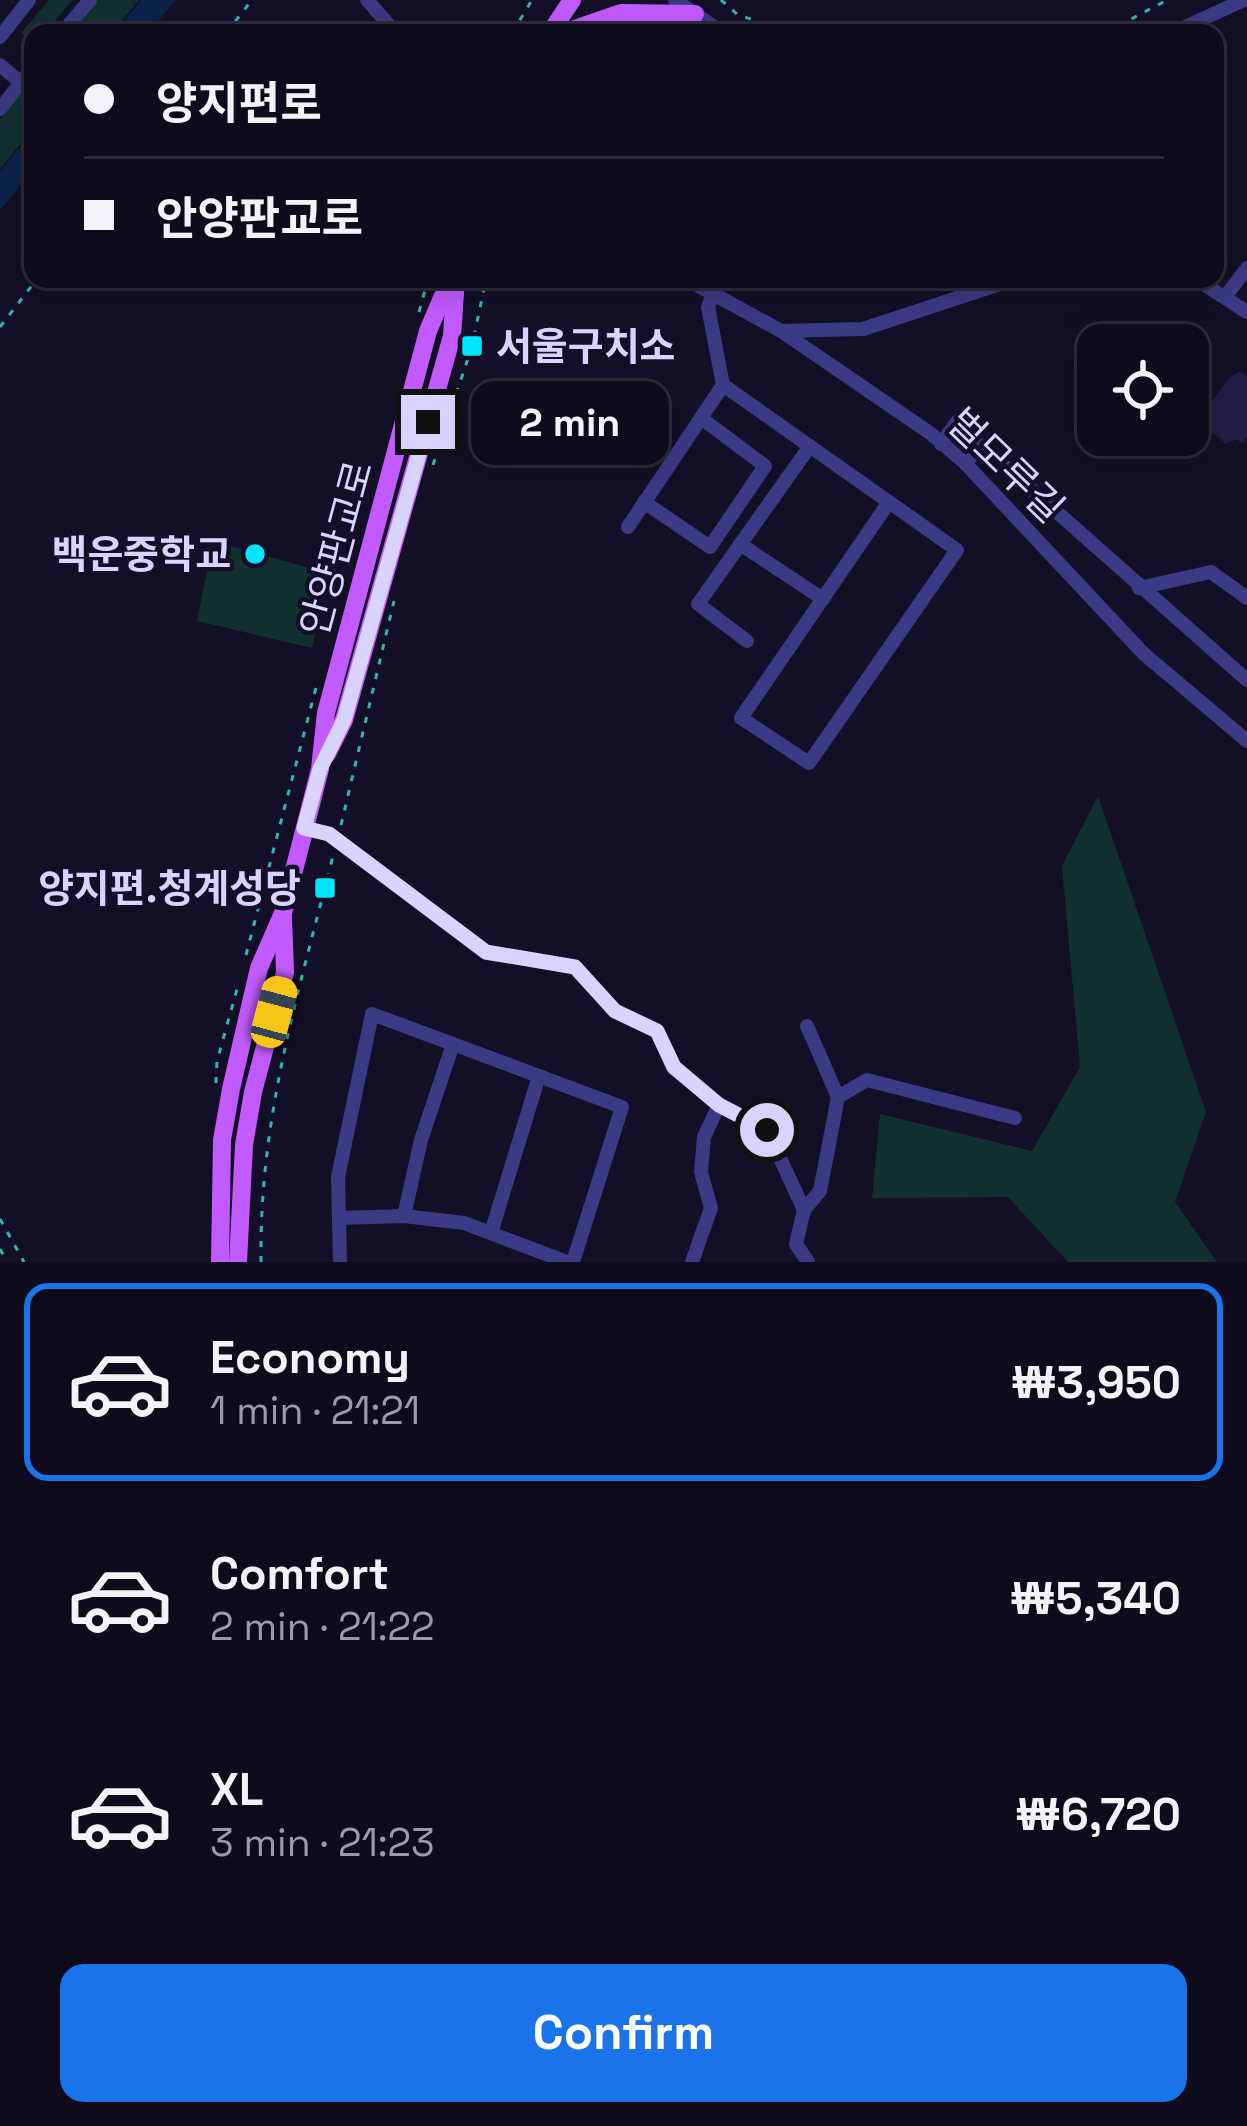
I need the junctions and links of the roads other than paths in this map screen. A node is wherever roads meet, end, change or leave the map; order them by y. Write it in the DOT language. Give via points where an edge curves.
graph roads {
  1 [pos="28,0"];
  2 [pos="90,0"];
  3 [pos="367,0"];
  4 [pos="675,0"];
  5 [pos="1244,0"];
  6 [pos="691,7"];
  7 [pos="70,24"];
  8 [pos="388,24"];
  9 [pos="589,24"];
  10 [pos="1192,24"];
  11 [pos="0,38"];
  12 [pos="0,65"];
  13 [pos="24,77"];
  14 [pos="20,82"];
  15 [pos="0,109"];
  16 [pos="1247,268"];
  17 [pos="449,288"];
  18 [pos="702,288"];
  19 [pos="988,288"];
  20 [pos="1210,288"];
  21 [pos="712,294"];
  22 [pos="1225,297"];
  23 [pos="1247,311"];
  24 [pos="781,331"];
  25 [pos="723,385"];
  26 [pos="700,418"];
  27 [pos="959,419"];
  28 [pos="941,444"];
  29 [pos="810,446"];
  30 [pos="964,463"];
  31 [pos="644,502"];
  32 [pos="889,502"];
  33 [pos="628,526"];
  34 [pos="740,544"];
  35 [pos="1139,589"];
  36 [pos="823,598"];
  37 [pos="1247,598"];
  38 [pos="747,641"];
  39 [pos="1247,680"];
  40 [pos="1247,740"];
  41 [pos="304,828"];
  42 [pos="283,913"];
  43 [pos="807,1026"];
  44 [pos="453,1044"];
  45 [pos="539,1076"];
  46 [pos="838,1096"];
  47 [pos="719,1105"];
  48 [pos="1015,1118"];
  49 [pos="804,1210"];
  50 [pos="404,1216"];
  51 [pos="339,1218"];
  52 [pos="491,1233"];
  53 [pos="220,1262"];
  54 [pos="238,1262"];
  55 [pos="340,1262"];
  56 [pos="570,1262"];
  57 [pos="692,1262"];
  58 [pos="808,1262"];
  1 -- 11 [label="street"];
  2 -- 7 [label="street"];
  3 -- 8 [label="street"];
  4 -- 6 [label="street"];
  5 -- 10 [label="street"];
  6 -- 9 [label="main road"];
  12 -- 14 [label="street"];
  13 -- 14 [label="street"];
  14 -- 15 [label="street"];
  16 -- 22 [label="street"];
  17 -- 41 [label="main road, 안양판교로" via="422,353 326,712"];
  18 -- 21 [label="street, 벌모루길"];
  19 -- 24 [label="street" via="863,329"];
  20 -- 22 [label="street"];
  21 -- 24 [label="street, 벌모루길"];
  21 -- 25 [label="street" via="707,307"];
  22 -- 23 [label="street"];
  24 -- 28 [label="street, 벌모루길"];
  25 -- 26 [label="street"];
  25 -- 29 [label="street"];
  26 -- 31 [label="street"];
  26 -- 31 [label="street" via="765,466 710,547"];
  27 -- 28 [label="street"];
  28 -- 30 [label="street, 벌모루길"];
  29 -- 32 [label="street"];
  29 -- 34 [label="street"];
  30 -- 35 [label="street" via="981,445"];
  30 -- 40 [label="street, 벌모루길" via="1144,654"];
  31 -- 33 [label="street"];
  32 -- 36 [label="street"];
  32 -- 36 [label="street" via="957,550 809,763 741,718"];
  34 -- 36 [label="street"];
  34 -- 38 [label="street" via="698,604"];
  35 -- 37 [label="street" via="1211,572"];
  35 -- 39 [label="street"];
  41 -- 42 [label="main road, 안양판교로"];
  41 -- 47 [label="street" via="329,834 486,952 575,967 615,1011 657,1031 674,1067"];
  42 -- 53 [label="main road, 안양판교로" via="259,968 231,1089"];
  42 -- 54 [label="main road, 안양판교로" via="285,972 244,1145"];
  43 -- 46 [label="street"];
  44 -- 45 [label="street"];
  44 -- 50 [label="street"];
  44 -- 51 [label="street" via="372,1014 338,1177"];
  45 -- 52 [label="street"];
  45 -- 56 [label="street" via="622,1107"];
  46 -- 48 [label="street" via="868,1081"];
  46 -- 49 [label="street" via="820,1191"];
  47 -- 49 [label="street" via="767,1130"];
  47 -- 57 [label="street" via="700,1172 711,1208"];
  49 -- 58 [label="street" via="796,1244"];
  50 -- 51 [label="street"];
  50 -- 52 [label="street"];
  51 -- 55 [label="street"];
  52 -- 56 [label="street"];
}
